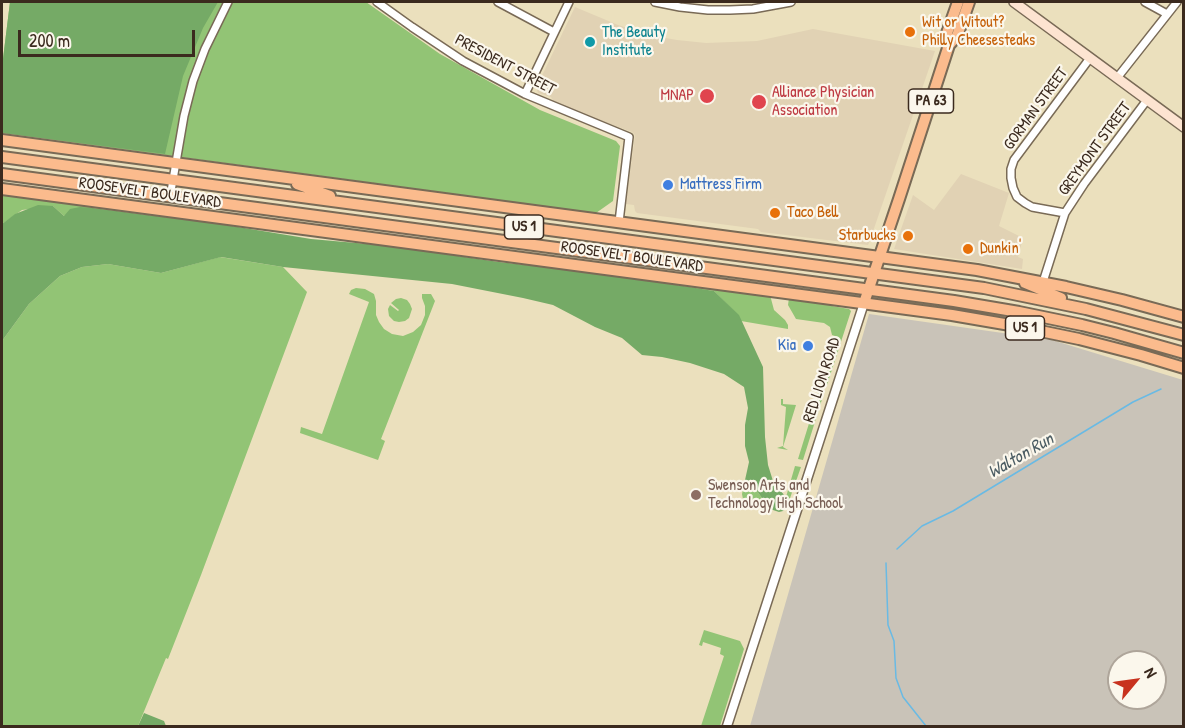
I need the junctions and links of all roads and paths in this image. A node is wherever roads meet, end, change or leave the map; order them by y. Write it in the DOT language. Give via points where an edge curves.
graph roads {
  1 [pos="228,2"];
  2 [pos="377,2"];
  3 [pos="498,2"];
  4 [pos="569,2"];
  5 [pos="655,2"];
  6 [pos="791,2"];
  7 [pos="958,2"];
  8 [pos="969,2"];
  9 [pos="1014,2"];
  10 [pos="1145,2"];
  11 [pos="1177,2"];
  12 [pos="1167,14"];
  13 [pos="554,32"];
  14 [pos="949,45"];
  15 [pos="1090,58"];
  16 [pos="1117,78"];
  17 [pos="525,94"];
  18 [pos="1147,100"];
  19 [pos="1181,122"];
  20 [pos="2,140"];
  21 [pos="2,157"];
  22 [pos="176,163"];
  23 [pos="2,174"];
  24 [pos="276,177"];
  25 [pos="173,180"];
  26 [pos="2,189"];
  27 [pos="170,197"];
  28 [pos="351,204"];
  29 [pos="1065,213"];
  30 [pos="619,222"];
  31 [pos="463,236"];
  32 [pos="404,242"];
  33 [pos="880,257"];
  34 [pos="642,259"];
  35 [pos="874,273"];
  36 [pos="1005,275"];
  37 [pos="702,282"];
  38 [pos="1043,282"];
  39 [pos="868,289"];
  40 [pos="864,303"];
  41 [pos="1086,309"];
  42 [pos="1184,317"];
  43 [pos="1082,325"];
  44 [pos="1016,326"];
  45 [pos="1184,335"];
  46 [pos="1184,353"];
  47 [pos="1184,368"];
  48 [pos="727,726"];
  1 -- 22 [label="street" via="193,81"];
  2 -- 17 [label="street, PRESIDENT STREET" via="464,62"];
  3 -- 13 [label="street"];
  4 -- 13 [label="street"];
  5 -- 6 [label="street" via="719,10"];
  7 -- 14 [label="main road, RED LION ROAD / PA 63" via="947,33"];
  8 -- 14 [label="main road, RED LION ROAD / PA 63" via="957,36"];
  9 -- 15 [label="main road"];
  10 -- 12 [label="street"];
  11 -- 12 [label="street, GREYMONT STREET"];
  12 -- 16 [label="street, GREYMONT STREET"];
  13 -- 17 [label="street"];
  14 -- 33 [label="main road, RED LION ROAD / PA 63"];
  15 -- 16 [label="main road"];
  15 -- 29 [label="street, GORMAN STREET" via="1011,169 1017,197 1032,207"];
  16 -- 18 [label="main road"];
  17 -- 30 [label="street, PRESIDENT STREET" via="629,137"];
  18 -- 19 [label="main road"];
  18 -- 29 [label="street, GREYMONT STREET"];
  20 -- 22 [label="main road, ROOSEVELT BOULEVARD / US 1"];
  21 -- 25 [label="main road, ROOSEVELT BOULEVARD / US 1"];
  22 -- 24 [label="main road, ROOSEVELT BOULEVARD / US 1"];
  22 -- 25 [label="street"];
  23 -- 27 [label="main road, ROOSEVELT BOULEVARD / US 1"];
  24 -- 28 [label="main road"];
  24 -- 30 [label="main road, ROOSEVELT BOULEVARD / US 1"];
  25 -- 27 [label="street"];
  25 -- 28 [label="main road, ROOSEVELT BOULEVARD / US 1"];
  26 -- 32 [label="main road, ROOSEVELT BOULEVARD / US 1"];
  27 -- 31 [label="main road, ROOSEVELT BOULEVARD / US 1"];
  28 -- 35 [label="main road, ROOSEVELT BOULEVARD / US 1"];
  29 -- 38 [label="street, GREYMONT STREET"];
  30 -- 33 [label="main road, ROOSEVELT BOULEVARD / US 1"];
  31 -- 32 [label="main road"];
  31 -- 34 [label="main road, ROOSEVELT BOULEVARD / US 1"];
  32 -- 37 [label="main road, ROOSEVELT BOULEVARD / US 1"];
  33 -- 35 [label="main road, RED LION ROAD / PA 63"];
  33 -- 36 [label="main road, ROOSEVELT BOULEVARD / US 1"];
  34 -- 37 [label="main road"];
  34 -- 39 [label="main road, ROOSEVELT BOULEVARD / US 1"];
  35 -- 39 [label="main road, RED LION ROAD / PA 63"];
  35 -- 41 [label="main road, ROOSEVELT BOULEVARD / US 1" via="984,288"];
  36 -- 38 [label="main road, ROOSEVELT BOULEVARD / US 1"];
  36 -- 41 [label="main road"];
  37 -- 40 [label="main road, ROOSEVELT BOULEVARD / US 1"];
  38 -- 42 [label="main road, ROOSEVELT BOULEVARD / US 1"];
  39 -- 40 [label="main road, RED LION ROAD / PA 63"];
  39 -- 43 [label="main road, ROOSEVELT BOULEVARD / US 1"];
  40 -- 44 [label="main road, ROOSEVELT BOULEVARD / US 1"];
  40 -- 48 [label="street, RED LION ROAD"];
  41 -- 45 [label="main road, ROOSEVELT BOULEVARD / US 1"];
  43 -- 44 [label="main road"];
  43 -- 46 [label="main road, ROOSEVELT BOULEVARD / US 1"];
  44 -- 47 [label="main road, ROOSEVELT BOULEVARD / US 1"];
}
